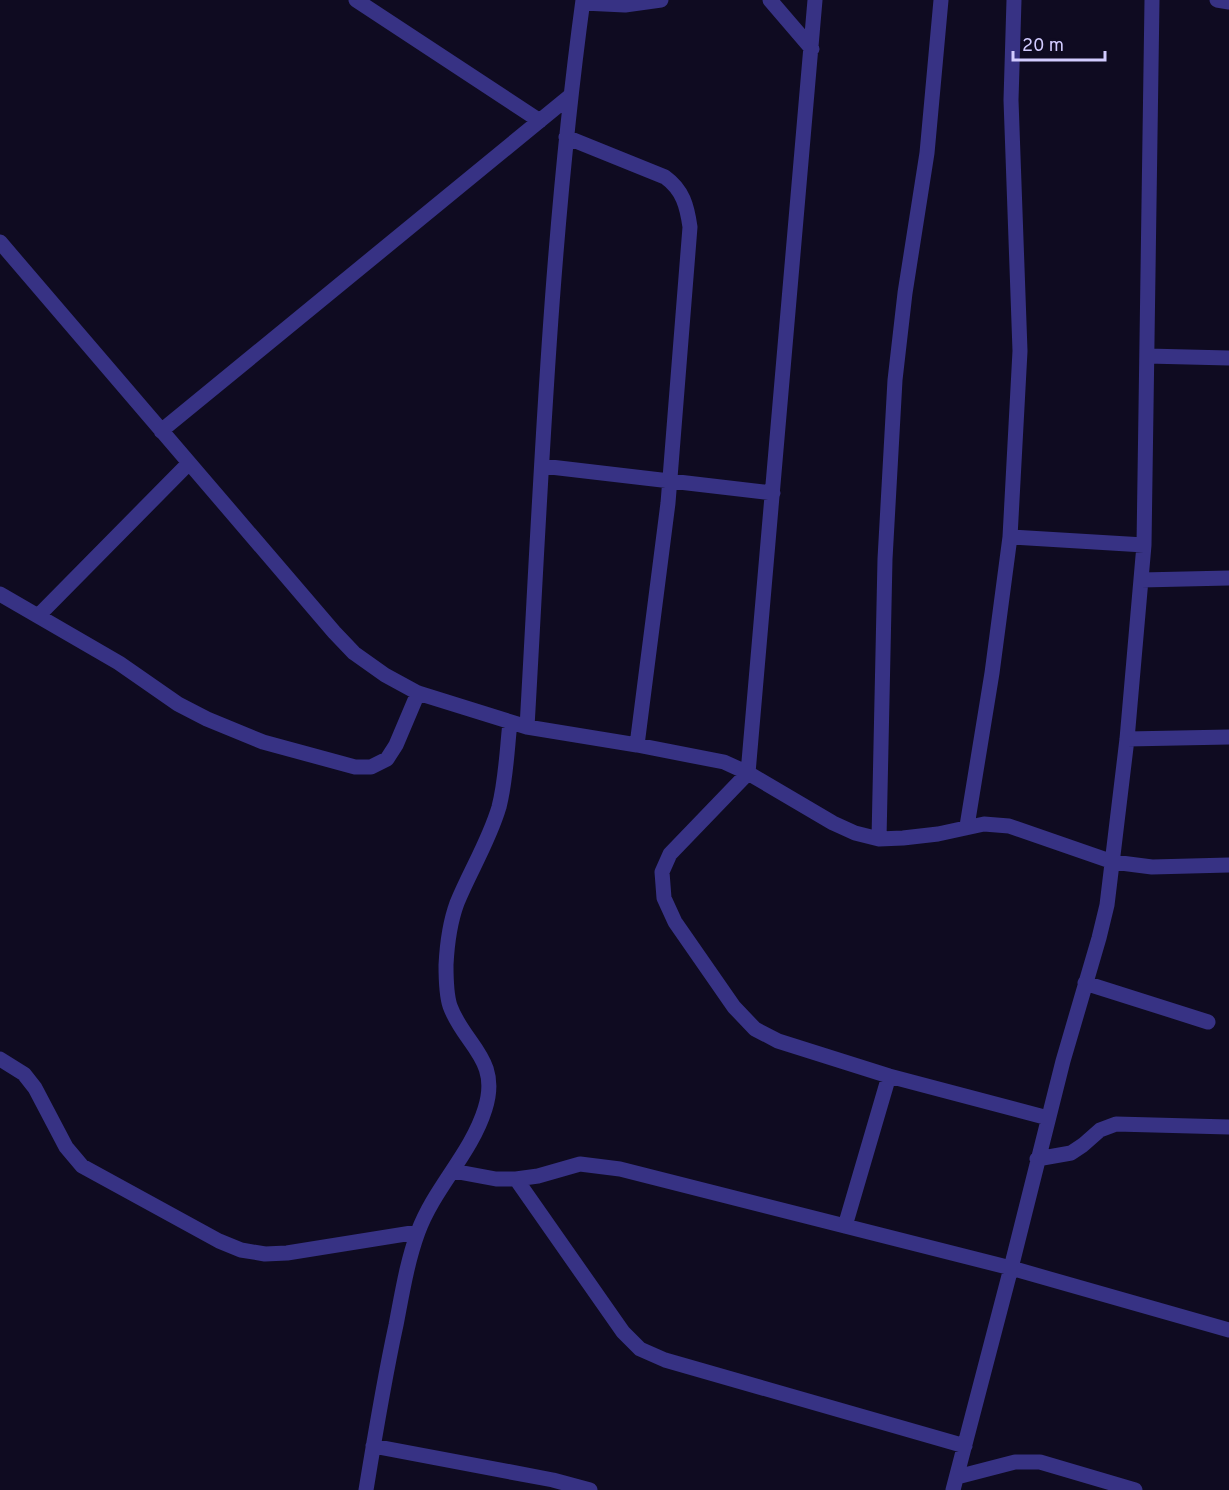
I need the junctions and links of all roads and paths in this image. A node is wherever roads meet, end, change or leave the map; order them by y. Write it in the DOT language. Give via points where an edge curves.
graph roads {
  1 [pos="356,0"];
  2 [pos="661,0"];
  3 [pos="770,0"];
  4 [pos="815,0"];
  5 [pos="941,0"];
  6 [pos="1014,0"];
  7 [pos="1152,0"];
  8 [pos="1217,0"];
  9 [pos="583,2"];
  10 [pos="1229,2"];
  11 [pos="812,49"];
  12 [pos="570,96"];
  13 [pos="540,121"];
  14 [pos="566,137"];
  15 [pos="0,243"];
  16 [pos="1147,356"];
  17 [pos="1229,358"];
  18 [pos="161,431"];
  19 [pos="189,463"];
  20 [pos="542,466"];
  21 [pos="669,481"];
  22 [pos="773,493"];
  23 [pos="1010,537"];
  24 [pos="1144,545"];
  25 [pos="1229,578"];
  26 [pos="1141,580"];
  27 [pos="0,594"];
  28 [pos="38,616"];
  29 [pos="418,693"];
  30 [pos="510,722"];
  31 [pos="527,727"];
  32 [pos="1229,737"];
  33 [pos="1127,739"];
  34 [pos="637,745"];
  35 [pos="748,773"];
  36 [pos="967,826"];
  37 [pos="879,839"];
  38 [pos="1113,862"];
  39 [pos="1229,865"];
  40 [pos="1085,983"];
  41 [pos="1208,1022"];
  42 [pos="0,1059"];
  43 [pos="890,1076"];
  44 [pos="1048,1118"];
  45 [pos="1229,1127"];
  46 [pos="1037,1159"];
  47 [pos="453,1171"];
  48 [pos="516,1179"];
  49 [pos="845,1226"];
  50 [pos="418,1232"];
  51 [pos="1011,1268"];
  52 [pos="1229,1330"];
  53 [pos="373,1446"];
  54 [pos="965,1446"];
  55 [pos="955,1483"];
  56 [pos="366,1490"];
  57 [pos="590,1490"];
  58 [pos="1135,1490"];
  1 -- 13 [label="street"];
  2 -- 9 [label="street" via="625,5"];
  3 -- 11 [label="street"];
  4 -- 11 [label="street"];
  5 -- 37 [label="street" via="928,142 895,380 885,559"];
  6 -- 23 [label="street" via="1011,100 1020,351"];
  7 -- 16 [label="street"];
  8 -- 10 [label="street"];
  9 -- 12 [label="street"];
  11 -- 22 [label="street"];
  12 -- 13 [label="street"];
  12 -- 14 [label="street"];
  13 -- 18 [label="street"];
  14 -- 20 [label="street" via="555,243"];
  14 -- 21 [label="street" via="665,177 675,185 687,208 690,227"];
  15 -- 18 [label="street"];
  16 -- 17 [label="street"];
  16 -- 24 [label="street"];
  18 -- 19 [label="street"];
  19 -- 28 [label="street"];
  19 -- 29 [label="street" via="354,653"];
  20 -- 21 [label="street"];
  20 -- 31 [label="street"];
  21 -- 22 [label="street"];
  21 -- 34 [label="street"];
  22 -- 35 [label="street"];
  23 -- 24 [label="street"];
  23 -- 36 [label="street"];
  24 -- 26 [label="street"];
  25 -- 26 [label="street"];
  26 -- 33 [label="street"];
  27 -- 28 [label="street"];
  28 -- 29 [label="street" via="207,720 263,742 355,767 371,767 387,759"];
  29 -- 30 [label="street"];
  30 -- 31 [label="street"];
  30 -- 47 [label="street" via="499,807 457,903 448,942 450,1006 480,1054 488,1079 485,1110"];
  31 -- 34 [label="street"];
  32 -- 33 [label="street"];
  33 -- 38 [label="street"];
  34 -- 35 [label="street" via="724,762"];
  35 -- 37 [label="street" via="833,823"];
  35 -- 43 [label="street" via="670,854 662,872 664,898 734,1007 755,1029 778,1041"];
  36 -- 37 [label="street" via="938,834"];
  36 -- 38 [label="street" via="1009,826"];
  38 -- 39 [label="street" via="1152,867"];
  38 -- 40 [label="street" via="1102,927"];
  40 -- 41 [label="street"];
  40 -- 44 [label="street"];
  42 -- 50 [label="street" via="24,1074 35,1088 66,1147 82,1166 219,1241 265,1254"];
  43 -- 44 [label="street"];
  43 -- 49 [label="street"];
  44 -- 46 [label="street"];
  45 -- 46 [label="street" via="1116,1124 1100,1130 1071,1153"];
  46 -- 51 [label="street"];
  47 -- 48 [label="street"];
  47 -- 50 [label="street"];
  48 -- 49 [label="street" via="580,1164 593,1165"];
  48 -- 54 [label="street" via="623,1332 640,1349 665,1360"];
  49 -- 51 [label="street"];
  50 -- 53 [label="street" via="404,1283"];
  51 -- 52 [label="street"];
  51 -- 54 [label="street"];
  53 -- 56 [label="street"];
  53 -- 57 [label="street"];
  54 -- 55 [label="street"];
  55 -- 58 [label="street" via="1015,1462 1040,1462"];
}
